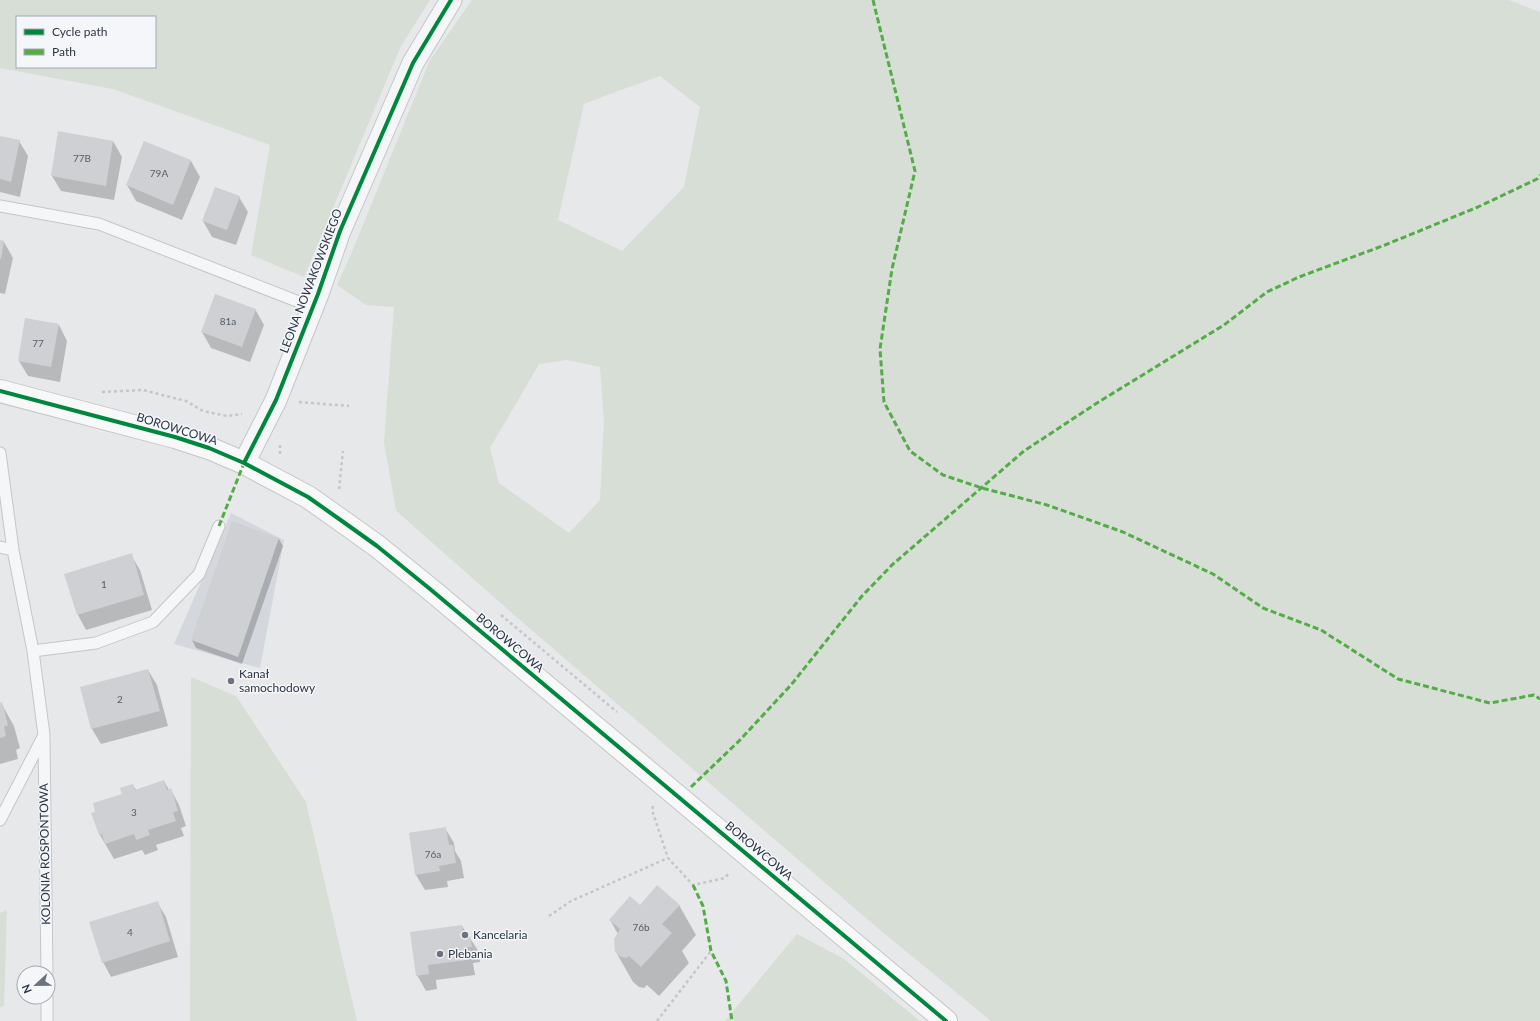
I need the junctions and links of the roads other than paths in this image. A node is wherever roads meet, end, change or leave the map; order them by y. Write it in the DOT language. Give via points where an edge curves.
graph roads {
  1 [pos="451,0"];
  2 [pos="0,206"];
  3 [pos="312,307"];
  4 [pos="0,391"];
  5 [pos="0,453"];
  6 [pos="244,463"];
  7 [pos="219,526"];
  8 [pos="0,547"];
  9 [pos="13,550"];
  10 [pos="33,651"];
  11 [pos="44,735"];
  12 [pos="0,820"];
  13 [pos="47,965"];
  14 [pos="47,1005"];
  15 [pos="47,1021"];
  16 [pos="946,1021"];
  1 -- 3 [label="street, LEONA NOWAKOWSKIEGO" via="413,64 340,231"];
  2 -- 3 [label="lane" via="99,224"];
  3 -- 6 [label="street, LEONA NOWAKOWSKIEGO" via="276,400"];
  4 -- 6 [label="street, BOROWCOWA" via="175,437"];
  5 -- 9 [label="lane, KOLONIA ROSPONTOWA"];
  6 -- 16 [label="street, BOROWCOWA" via="308,497 377,546"];
  7 -- 10 [label="lane" via="199,574 153,622 96,643"];
  8 -- 9 [label="lane"];
  9 -- 10 [label="lane, KOLONIA ROSPONTOWA"];
  10 -- 11 [label="lane, KOLONIA ROSPONTOWA"];
  11 -- 12 [label="lane, KOLONIA ROSPONTOWA"];
  11 -- 13 [label="lane, KOLONIA ROSPONTOWA"];
  14 -- 15 [label="lane"];
}
